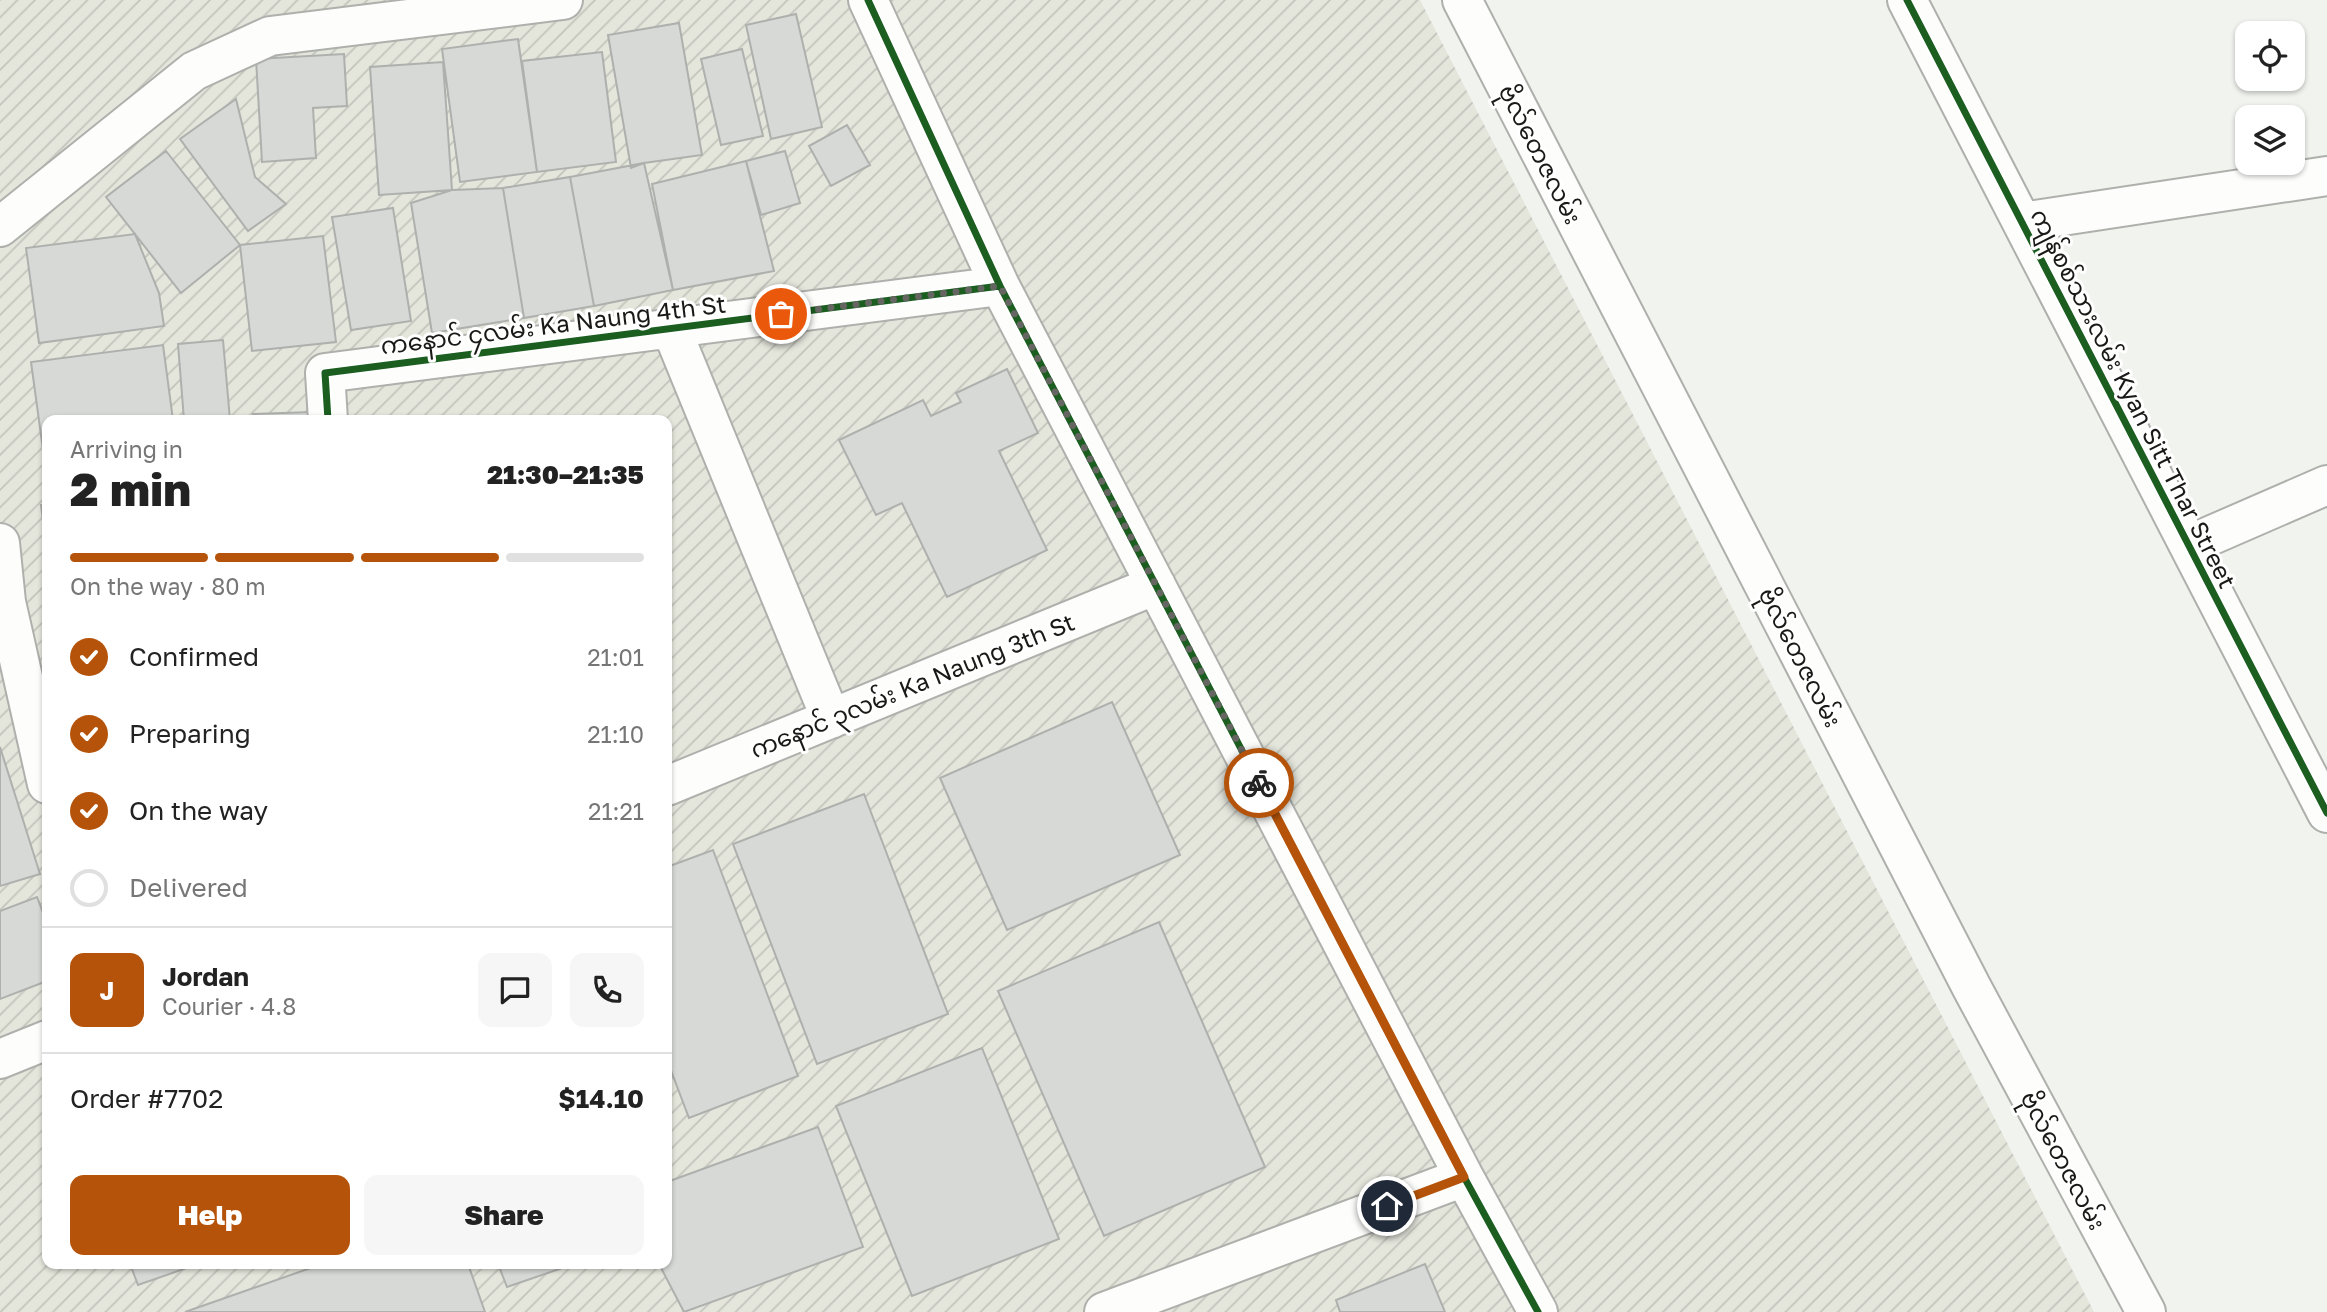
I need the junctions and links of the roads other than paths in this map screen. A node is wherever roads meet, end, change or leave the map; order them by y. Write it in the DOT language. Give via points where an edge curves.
graph roads {
  1 [pos="563,0"];
  2 [pos="868,0"];
  3 [pos="1462,0"];
  4 [pos="1907,0"];
  5 [pos="2327,176"];
  6 [pos="2022,222"];
  7 [pos="0,228"];
  8 [pos="1000,286"];
  9 [pos="671,328"];
  10 [pos="328,415"];
  11 [pos="2327,485"];
  12 [pos="0,543"];
  13 [pos="2189,545"];
  14 [pos="1156,585"];
  15 [pos="831,719"];
  16 [pos="42,762"];
  17 [pos="672,784"];
  18 [pos="2327,813"];
  19 [pos="42,1042"];
  20 [pos="0,1059"];
  21 [pos="1464,1177"];
  22 [pos="1104,1312"];
  23 [pos="1538,1312"];
  24 [pos="2146,1312"];
  1 -- 7 [label="street" via="270,36 194,71"];
  2 -- 8 [label="street"];
  3 -- 24 [label="street, ဗိုလ်တေဇလမ်း" via="1972,988"];
  4 -- 6 [label="street, ကျန်စစ်သားလမ်း Kyan Sitt Thar Street"];
  5 -- 6 [label="street"];
  6 -- 13 [label="street, ကျန်စစ်သားလမ်း Kyan Sitt Thar Street"];
  8 -- 9 [label="street, ကနောင် ၄လမ်း Ka Naung 4th St"];
  8 -- 14 [label="street"];
  9 -- 10 [label="street, ကနောင် ၄လမ်း Ka Naung 4th St" via="325,373"];
  9 -- 15 [label="street"];
  11 -- 13 [label="street"];
  12 -- 16 [label="street" via="6,602"];
  13 -- 18 [label="street, ကျန်စစ်သားလမ်း Kyan Sitt Thar Street"];
  14 -- 15 [label="street, ကနောင် ၃လမ်း Ka Naung 3th St"];
  14 -- 21 [label="street"];
  15 -- 17 [label="street, ကနောင် ၃လမ်း Ka Naung 3th St"];
  19 -- 20 [label="street"];
  21 -- 22 [label="street"];
  21 -- 23 [label="street"];
}
